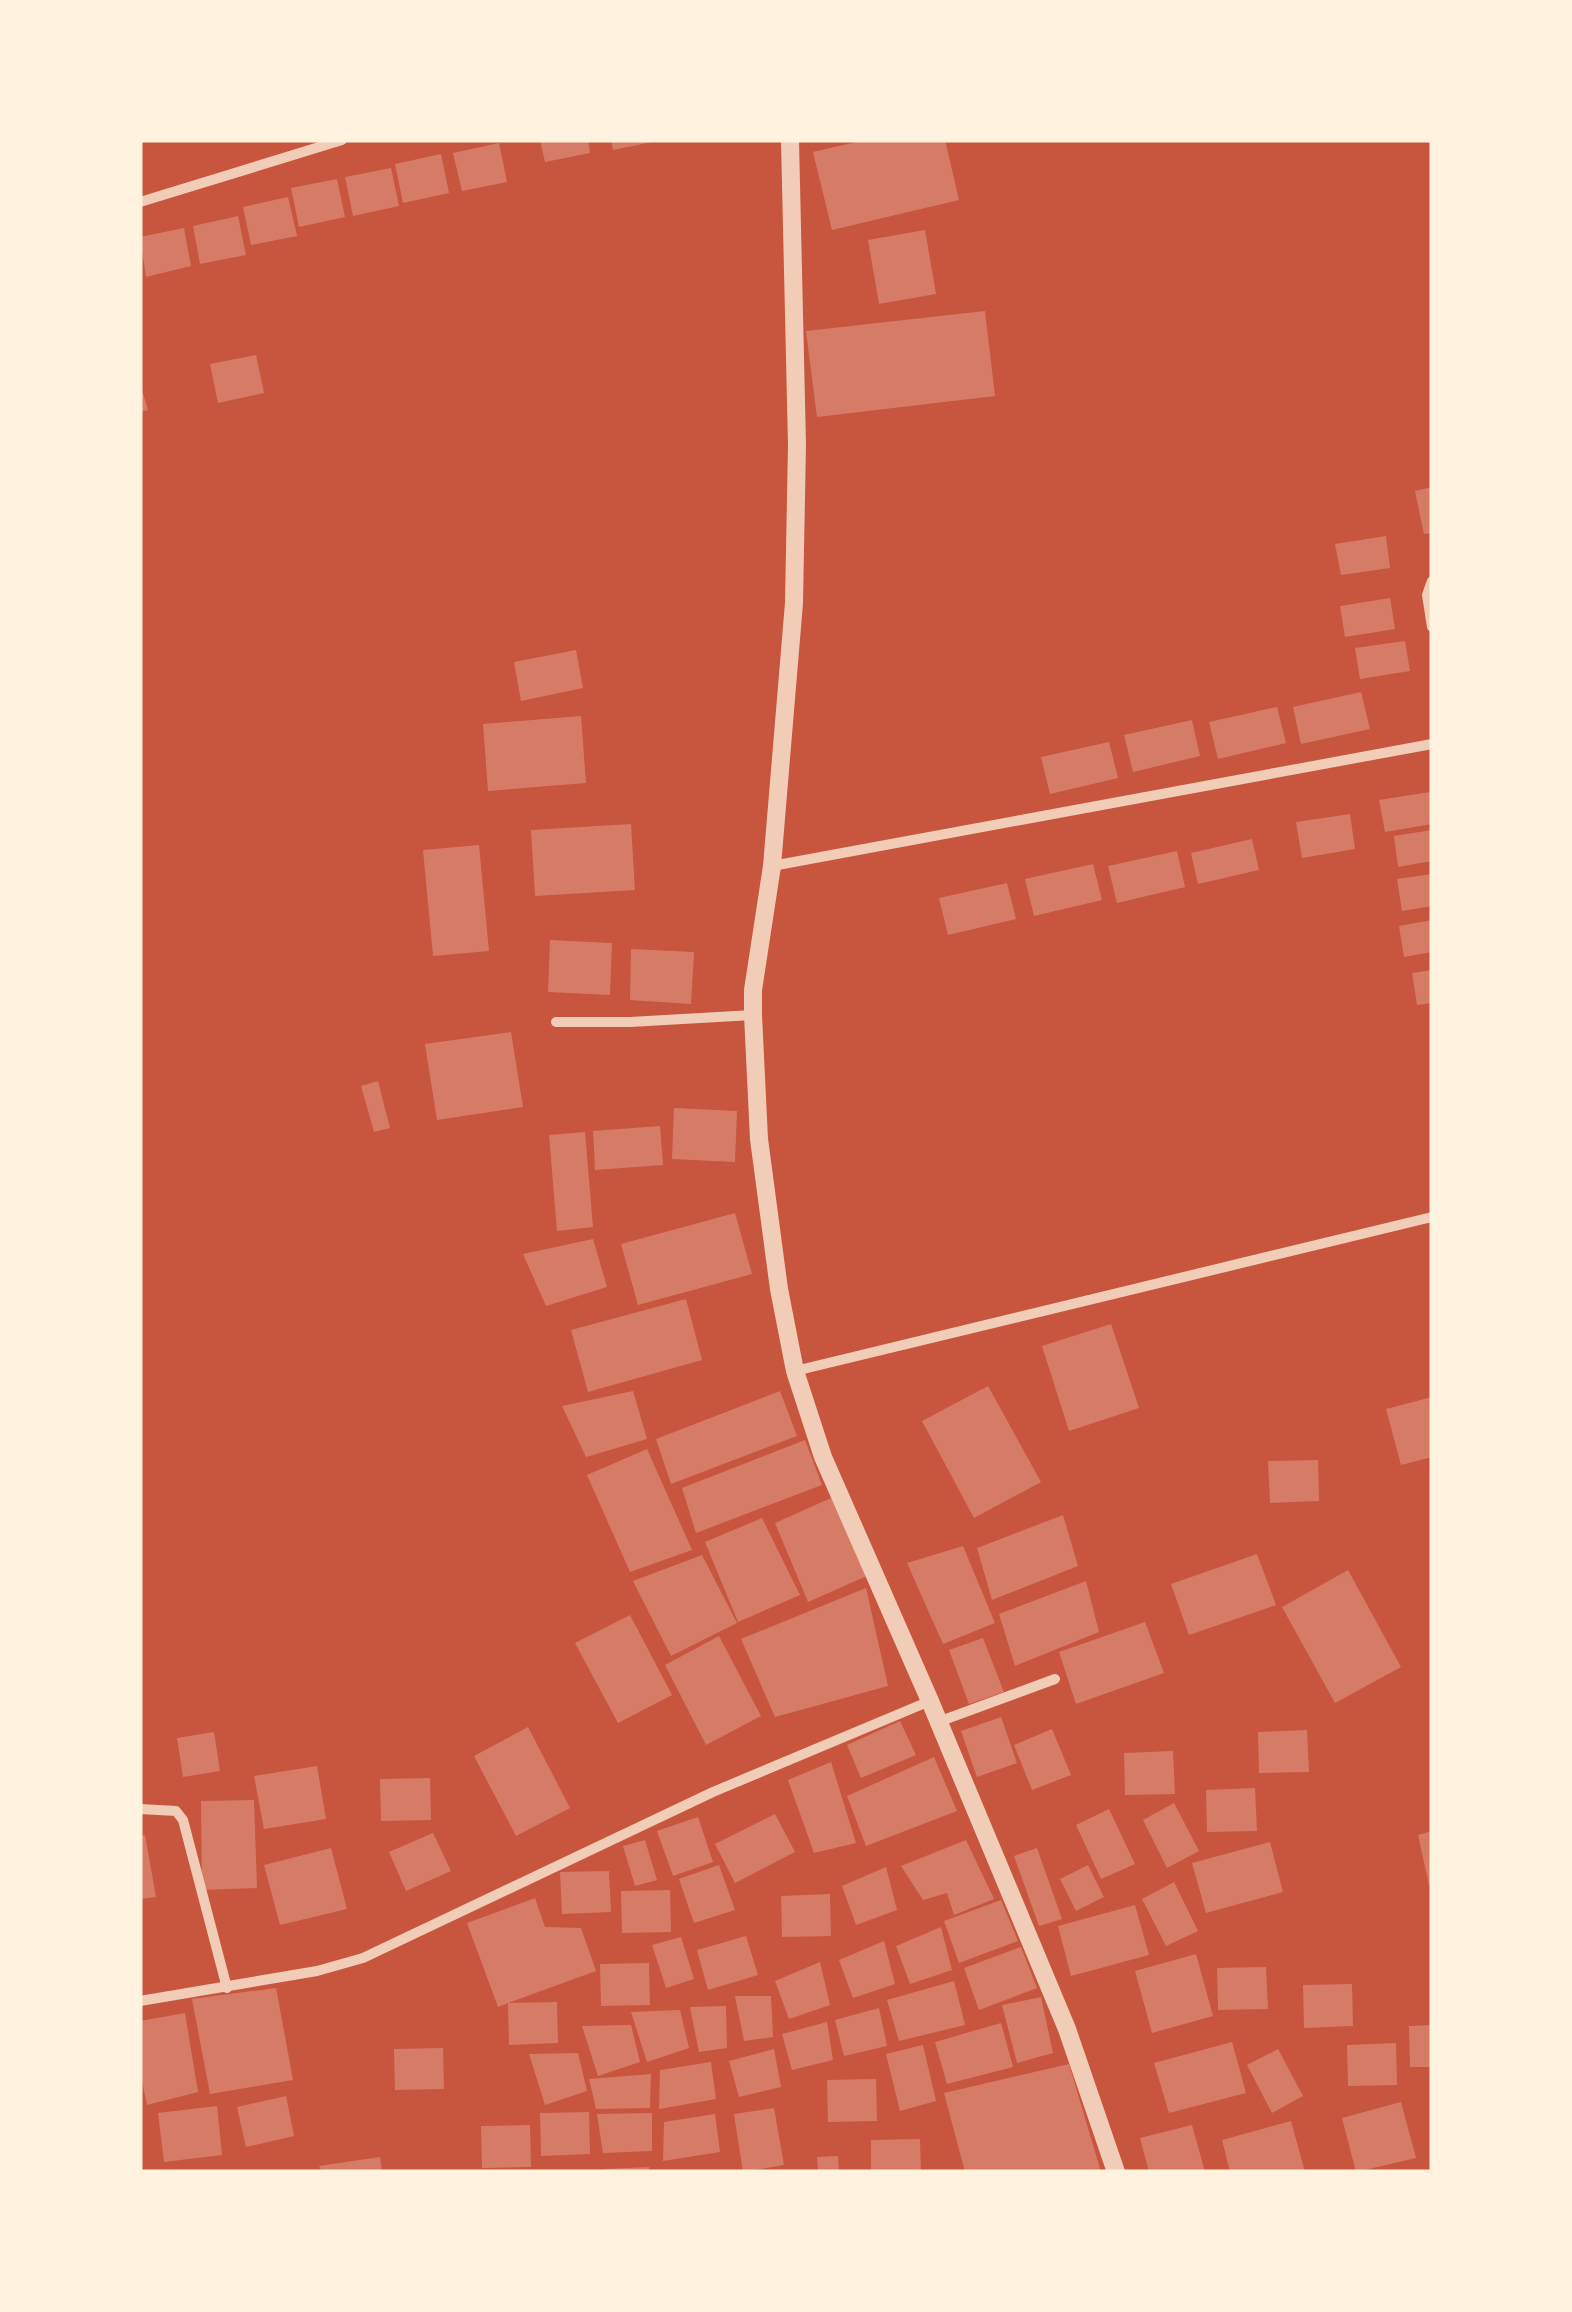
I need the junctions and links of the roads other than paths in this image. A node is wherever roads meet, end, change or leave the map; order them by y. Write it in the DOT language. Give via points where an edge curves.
graph roads {
  1 [pos="342,140"];
  2 [pos="790,140"];
  3 [pos="140,202"];
  4 [pos="1432,580"];
  5 [pos="1432,626"];
  6 [pos="1432,744"];
  7 [pos="772,866"];
  8 [pos="753,1016"];
  9 [pos="556,1022"];
  10 [pos="1432,1217"];
  11 [pos="795,1371"];
  12 [pos="1055,1679"];
  13 [pos="930,1701"];
  14 [pos="938,1722"];
  15 [pos="140,1809"];
  16 [pos="227,1988"];
  17 [pos="140,2001"];
  18 [pos="1116,2172"];
  1 -- 3 [label="street"];
  2 -- 7 [label="street" via="794,603"];
  4 -- 5 [label="street"];
  6 -- 7 [label="street"];
  7 -- 8 [label="street"];
  8 -- 9 [label="street"];
  8 -- 11 [label="street" via="759,1139"];
  10 -- 11 [label="street"];
  11 -- 13 [label="street" via="823,1457"];
  12 -- 14 [label="street"];
  13 -- 14 [label="street"];
  13 -- 16 [label="street" via="713,1792 362,1958"];
  14 -- 18 [label="street" via="1067,2029"];
  15 -- 16 [label="street" via="176,1811 183,1820"];
  16 -- 17 [label="street"];
}
